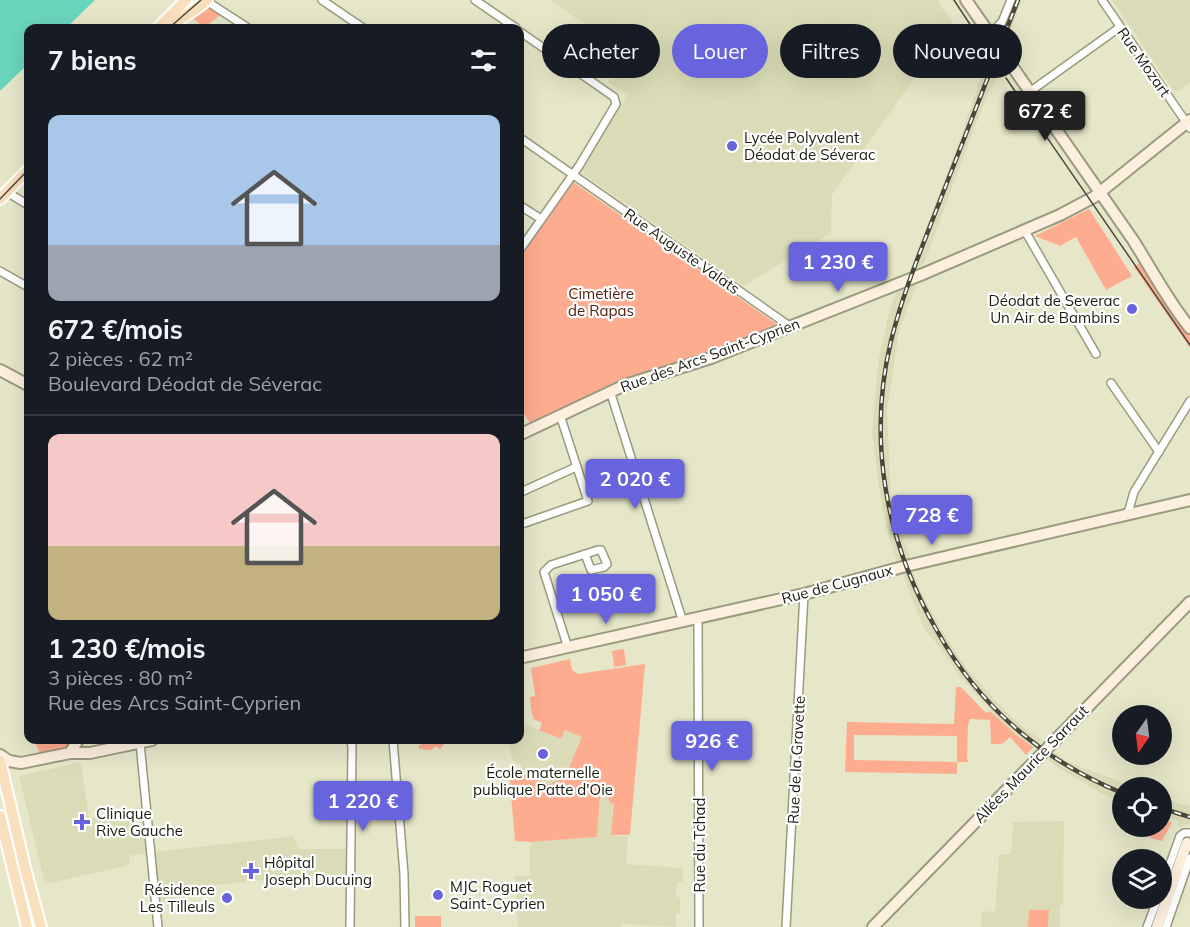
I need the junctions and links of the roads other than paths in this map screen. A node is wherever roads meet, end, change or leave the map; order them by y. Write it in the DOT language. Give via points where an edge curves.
graph roads {
  1 [pos="186,0"];
  2 [pos="206,0"];
  3 [pos="322,0"];
  4 [pos="475,0"];
  5 [pos="966,0"];
  6 [pos="1011,0"];
  7 [pos="1102,0"];
  8 [pos="163,24"];
  9 [pos="174,24"];
  10 [pos="242,24"];
  11 [pos="357,24"];
  12 [pos="509,24"];
  13 [pos="982,24"];
  14 [pos="988,24"];
  15 [pos="1000,24"];
  16 [pos="1120,27"];
  17 [pos="524,35"];
  18 [pos="1019,78"];
  19 [pos="1028,93"];
  20 [pos="1189,124"];
  21 [pos="524,141"];
  22 [pos="24,165"];
  23 [pos="24,174"];
  24 [pos="573,175"];
  25 [pos="2,193"];
  26 [pos="1100,193"];
  27 [pos="24,204"];
  28 [pos="524,208"];
  29 [pos="541,219"];
  30 [pos="1025,231"];
  31 [pos="524,244"];
  32 [pos="0,271"];
  33 [pos="24,285"];
  34 [pos="791,327"];
  35 [pos="1190,328"];
  36 [pos="1096,354"];
  37 [pos="0,370"];
  38 [pos="24,383"];
  39 [pos="1111,383"];
  40 [pos="610,391"];
  41 [pos="1190,401"];
  42 [pos="560,415"];
  43 [pos="524,433"];
  44 [pos="1159,452"];
  45 [pos="576,467"];
  46 [pos="524,491"];
  47 [pos="1190,500"];
  48 [pos="1128,513"];
  49 [pos="524,523"];
  50 [pos="585,554"];
  51 [pos="804,594"];
  52 [pos="1190,602"];
  53 [pos="698,618"];
  54 [pos="683,622"];
  55 [pos="568,648"];
  56 [pos="524,657"];
  57 [pos="76,744"];
  58 [pos="135,744"];
  59 [pos="140,744"];
  60 [pos="352,744"];
  61 [pos="394,744"];
  62 [pos="70,753"];
  63 [pos="0,755"];
  64 [pos="0,761"];
  65 [pos="21,763"];
  66 [pos="2,775"];
  67 [pos="1,820"];
  68 [pos="1188,838"];
  69 [pos="1172,858"];
  70 [pos="1190,858"];
  71 [pos="30,889"];
  72 [pos="1154,909"];
  73 [pos="27,927"];
  74 [pos="35,927"];
  75 [pos="41,927"];
  76 [pos="158,927"];
  77 [pos="350,927"];
  78 [pos="405,927"];
  79 [pos="699,927"];
  80 [pos="786,927"];
  81 [pos="873,927"];
  82 [pos="1147,927"];
  83 [pos="1157,927"];
  84 [pos="1166,927"];
  1 -- 8 [label="main road"];
  2 -- 9 [label="main road"];
  2 -- 10 [label="street"];
  3 -- 11 [label="street"];
  4 -- 12 [label="street"];
  5 -- 13 [label="street"];
  5 -- 14 [label="street"];
  6 -- 15 [label="street"];
  7 -- 16 [label="street, Rue Mozart"];
  16 -- 19 [label="street"];
  16 -- 20 [label="street, Rue Mozart"];
  17 -- 24 [label="street" via="614,97 616,104"];
  18 -- 19 [label="street"];
  19 -- 26 [label="street"];
  20 -- 26 [label="street, Rue des Arcs Saint-Cyprien"];
  21 -- 24 [label="street, Rue Auguste Valats"];
  22 -- 25 [label="main road"];
  23 -- 25 [label="main road"];
  24 -- 29 [label="street"];
  24 -- 34 [label="street, Rue Auguste Valats"];
  25 -- 27 [label="street"];
  26 -- 30 [label="street, Rue des Arcs Saint-Cyprien"];
  26 -- 35 [label="street"];
  28 -- 29 [label="street"];
  29 -- 31 [label="street"];
  30 -- 34 [label="street, Rue des Arcs Saint-Cyprien"];
  30 -- 36 [label="street"];
  32 -- 33 [label="street"];
  34 -- 40 [label="street, Rue des Arcs Saint-Cyprien"];
  37 -- 38 [label="street"];
  39 -- 44 [label="street"];
  40 -- 42 [label="street, Rue des Arcs Saint-Cyprien"];
  40 -- 54 [label="street"];
  41 -- 44 [label="street"];
  42 -- 43 [label="street, Rue des Arcs Saint-Cyprien"];
  42 -- 45 [label="street"];
  44 -- 48 [label="street" via="1134,492"];
  45 -- 46 [label="street"];
  45 -- 49 [label="street" via="588,501"];
  47 -- 48 [label="street, Rue de Cugnaux"];
  48 -- 51 [label="street, Rue de Cugnaux"];
  50 -- 55 [label="street" via="551,565 544,572"];
  51 -- 53 [label="street, Rue de Cugnaux"];
  51 -- 80 [label="street, Rue de la Gravette"];
  52 -- 81 [label="street, Allées Maurice Sarraut"];
  53 -- 54 [label="street, Rue de Cugnaux"];
  53 -- 79 [label="street, Rue du Tchad"];
  54 -- 55 [label="street, Rue de Cugnaux"];
  55 -- 56 [label="street, Rue de Cugnaux"];
  57 -- 62 [label="street"];
  58 -- 62 [label="street"];
  59 -- 76 [label="street"];
  60 -- 77 [label="street"];
  61 -- 78 [label="street"];
  62 -- 65 [label="street"];
  63 -- 65 [label="street"];
  64 -- 66 [label="main road"];
  65 -- 66 [label="street"];
  66 -- 71 [label="main road"];
  67 -- 73 [label="main road"];
  67 -- 74 [label="main road" via="8,827"];
  68 -- 69 [label="street" via="1184,833 1180,836"];
  68 -- 83 [label="street"];
  70 -- 84 [label="street"];
  71 -- 74 [label="main road"];
  71 -- 75 [label="main road"];
  72 -- 82 [label="street"];
}
